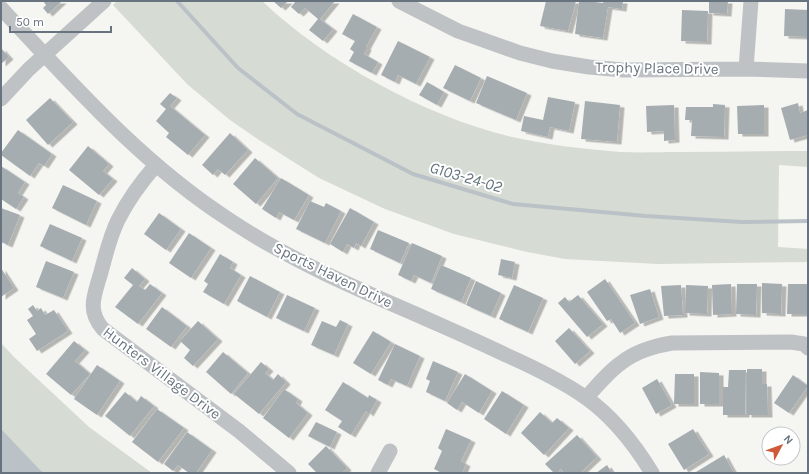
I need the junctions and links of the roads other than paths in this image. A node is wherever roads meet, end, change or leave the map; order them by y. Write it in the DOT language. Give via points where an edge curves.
graph roads {
  1 [pos="104,1"];
  2 [pos="399,1"];
  3 [pos="751,1"];
  4 [pos="1,8"];
  5 [pos="45,55"];
  6 [pos="746,69"];
  7 [pos="808,71"];
  8 [pos="1,99"];
  9 [pos="156,164"];
  10 [pos="808,348"];
  11 [pos="586,398"];
  12 [pos="390,451"];
  13 [pos="289,473"];
  14 [pos="378,473"];
  15 [pos="652,473"];
  1 -- 5 [label="street"];
  2 -- 6 [label="street, Trophy Place Drive" via="458,31 520,53 552,60 624,70"];
  3 -- 6 [label="street"];
  4 -- 5 [label="street, Sports Haven Drive"];
  5 -- 8 [label="street"];
  5 -- 9 [label="street, Sports Haven Drive" via="92,106"];
  6 -- 7 [label="street, Trophy Place Drive"];
  9 -- 11 [label="street, Sports Haven Drive" via="188,192 231,222 306,265 539,370"];
  9 -- 13 [label="street, Hunters Village Drive" via="142,181 118,221 94,296 93,310 96,321 103,329 239,431"];
  10 -- 11 [label="street" via="804,344 791,342 672,343 654,347 621,363"];
  11 -- 15 [label="street, Sports Haven Drive" via="617,426"];
  12 -- 14 [label="street"];
}
